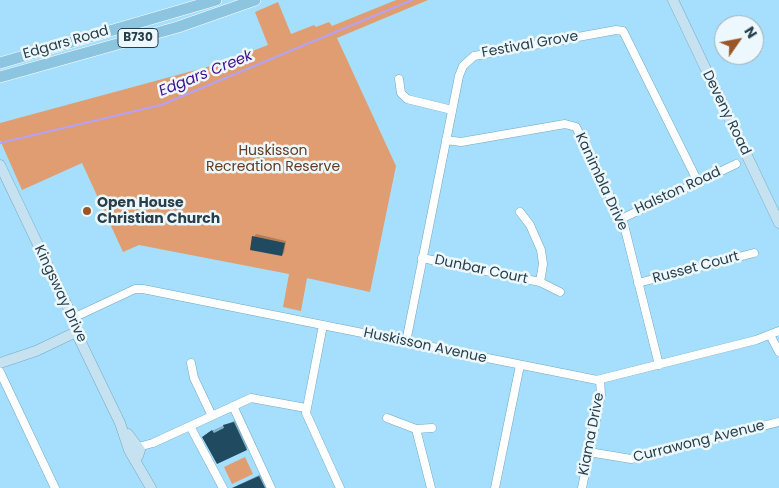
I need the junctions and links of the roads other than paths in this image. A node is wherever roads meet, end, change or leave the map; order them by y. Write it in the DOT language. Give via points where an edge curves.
graph roads {
  1 [pos="216,0"];
  2 [pos="673,0"];
  3 [pos="249,1"];
  4 [pos="0,63"];
  5 [pos="0,77"];
  6 [pos="399,78"];
  7 [pos="452,110"];
  8 [pos="446,140"];
  9 [pos="736,164"];
  10 [pos="0,165"];
  11 [pos="698,182"];
  12 [pos="520,212"];
  13 [pos="621,219"];
  14 [pos="779,223"];
  15 [pos="754,253"];
  16 [pos="422,258"];
  17 [pos="540,282"];
  18 [pos="638,283"];
  19 [pos="560,292"];
  20 [pos="74,318"];
  21 [pos="323,325"];
  22 [pos="779,331"];
  23 [pos="76,332"];
  24 [pos="770,335"];
  25 [pos="406,342"];
  26 [pos="779,352"];
  27 [pos="0,363"];
  28 [pos="192,363"];
  29 [pos="660,364"];
  30 [pos="520,365"];
  31 [pos="0,372"];
  32 [pos="600,380"];
  33 [pos="233,406"];
  34 [pos="306,408"];
  35 [pos="212,416"];
  36 [pos="387,418"];
  37 [pos="779,422"];
  38 [pos="190,426"];
  39 [pos="432,428"];
  40 [pos="416,429"];
  41 [pos="136,451"];
  42 [pos="589,452"];
  43 [pos="149,484"];
  44 [pos="56,488"];
  45 [pos="223,488"];
  46 [pos="272,488"];
  47 [pos="340,488"];
  48 [pos="431,488"];
  49 [pos="495,488"];
  50 [pos="582,488"];
  1 -- 4 [label="main road, Edgars Road / B730"];
  2 -- 14 [label="street, Deveny Road"];
  3 -- 5 [label="main road, Edgars Road / B730" via="169,30"];
  6 -- 7 [label="street" via="401,93 407,99"];
  7 -- 8 [label="street, Festival Grove"];
  7 -- 11 [label="street, Festival Grove" via="463,66 474,56 620,30 630,40"];
  8 -- 13 [label="street, Kanimbla Drive" via="461,142 565,124 574,126 581,134"];
  8 -- 16 [label="street, Festival Grove"];
  9 -- 11 [label="street, Halston Road"];
  10 -- 20 [label="street, Kingsway Drive"];
  11 -- 13 [label="street, Halston Road"];
  12 -- 17 [label="street, Dunbar Court" via="541,250"];
  13 -- 18 [label="street, Kanimbla Drive"];
  15 -- 18 [label="street, Russet Court"];
  16 -- 17 [label="street, Dunbar Court"];
  16 -- 25 [label="street, Festival Grove"];
  17 -- 19 [label="street, Dunbar Court"];
  18 -- 29 [label="street, Kanimbla Drive"];
  20 -- 21 [label="street, Huskisson Avenue" via="135,289 143,289"];
  20 -- 23 [label="street, Kingsway Drive"];
  21 -- 25 [label="street, Huskisson Avenue"];
  21 -- 34 [label="street"];
  22 -- 24 [label="street, Huskisson Avenue"];
  23 -- 27 [label="street"];
  23 -- 41 [label="street, Kingsway Drive"];
  24 -- 26 [label="street"];
  24 -- 29 [label="street, Huskisson Avenue"];
  25 -- 30 [label="street, Huskisson Avenue"];
  28 -- 35 [label="street" via="194,378"];
  29 -- 32 [label="street, Huskisson Avenue"];
  30 -- 32 [label="street, Huskisson Avenue"];
  30 -- 49 [label="street"];
  31 -- 44 [label="street"];
  32 -- 42 [label="street, Kiama Drive" via="601,395"];
  33 -- 34 [label="street" via="255,398"];
  33 -- 35 [label="street"];
  33 -- 46 [label="street"];
  34 -- 47 [label="street"];
  35 -- 38 [label="street"];
  36 -- 40 [label="street"];
  37 -- 42 [label="street, Currawong Avenue" via="631,459"];
  38 -- 41 [label="street"];
  38 -- 45 [label="street"];
  39 -- 40 [label="street"];
  40 -- 48 [label="street"];
  41 -- 43 [label="street, Kingsway Drive"];
  42 -- 50 [label="street, Kiama Drive"];
}
